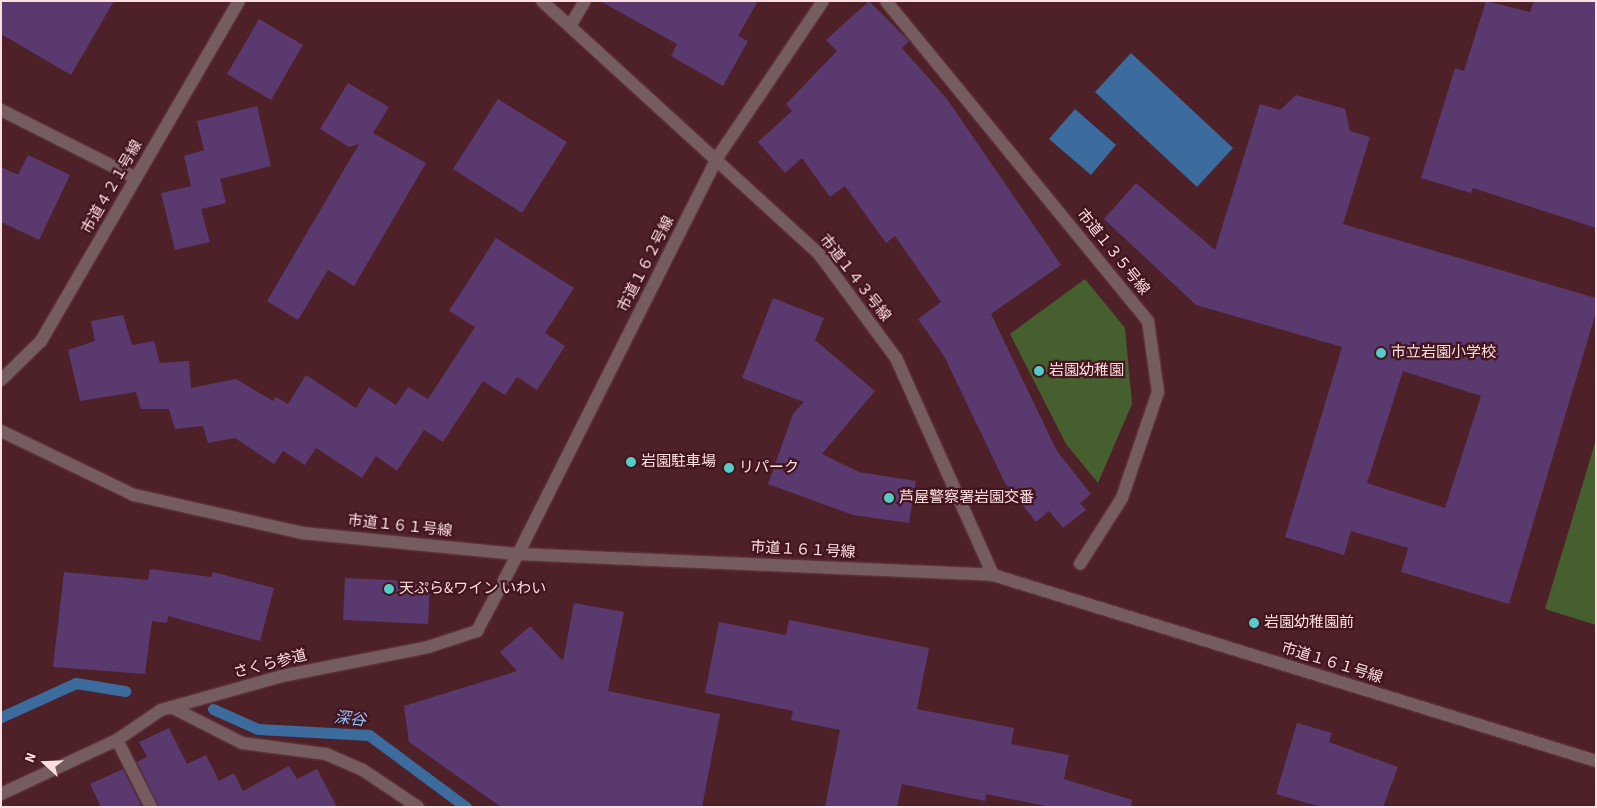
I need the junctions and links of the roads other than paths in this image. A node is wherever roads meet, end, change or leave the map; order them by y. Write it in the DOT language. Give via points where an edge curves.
graph roads {
  1 [pos="239,1"];
  2 [pos="542,1"];
  3 [pos="585,1"];
  4 [pos="823,1"];
  5 [pos="886,1"];
  6 [pos="570,26"];
  7 [pos="1,110"];
  8 [pos="717,158"];
  9 [pos="136,178"];
  10 [pos="1,380"];
  11 [pos="1,431"];
  12 [pos="518,554"];
  13 [pos="1080,564"];
  14 [pos="993,575"];
  15 [pos="172,707"];
  16 [pos="117,740"];
  17 [pos="1596,761"];
  18 [pos="1,794"];
  19 [pos="152,807"];
  20 [pos="418,807"];
  1 -- 9 [label="street, 市道４２１号線"];
  2 -- 6 [label="street, 市道１４３号線"];
  3 -- 6 [label="street"];
  4 -- 8 [label="street, 市道１６２号線"];
  5 -- 13 [label="street, 市道１３５号線" via="1148,321 1158,392 1122,498"];
  6 -- 8 [label="street, 市道１４３号線"];
  7 -- 9 [label="street"];
  8 -- 12 [label="street, 市道１６２号線"];
  8 -- 14 [label="street, 市道１４３号線" via="819,254 896,358"];
  9 -- 10 [label="street, 市道４２１号線" via="41,341"];
  11 -- 12 [label="street, 市道１６１号線" via="134,495 303,533"];
  12 -- 14 [label="street, 市道１６１号線"];
  12 -- 15 [label="street, さくら参道" via="477,631 428,647 282,676"];
  14 -- 17 [label="street, 市道１６１号線"];
  15 -- 16 [label="street, さくら参道"];
  15 -- 20 [label="street" via="242,743 326,754 364,770"];
  16 -- 18 [label="street, さくら参道"];
  16 -- 19 [label="street"];
}
